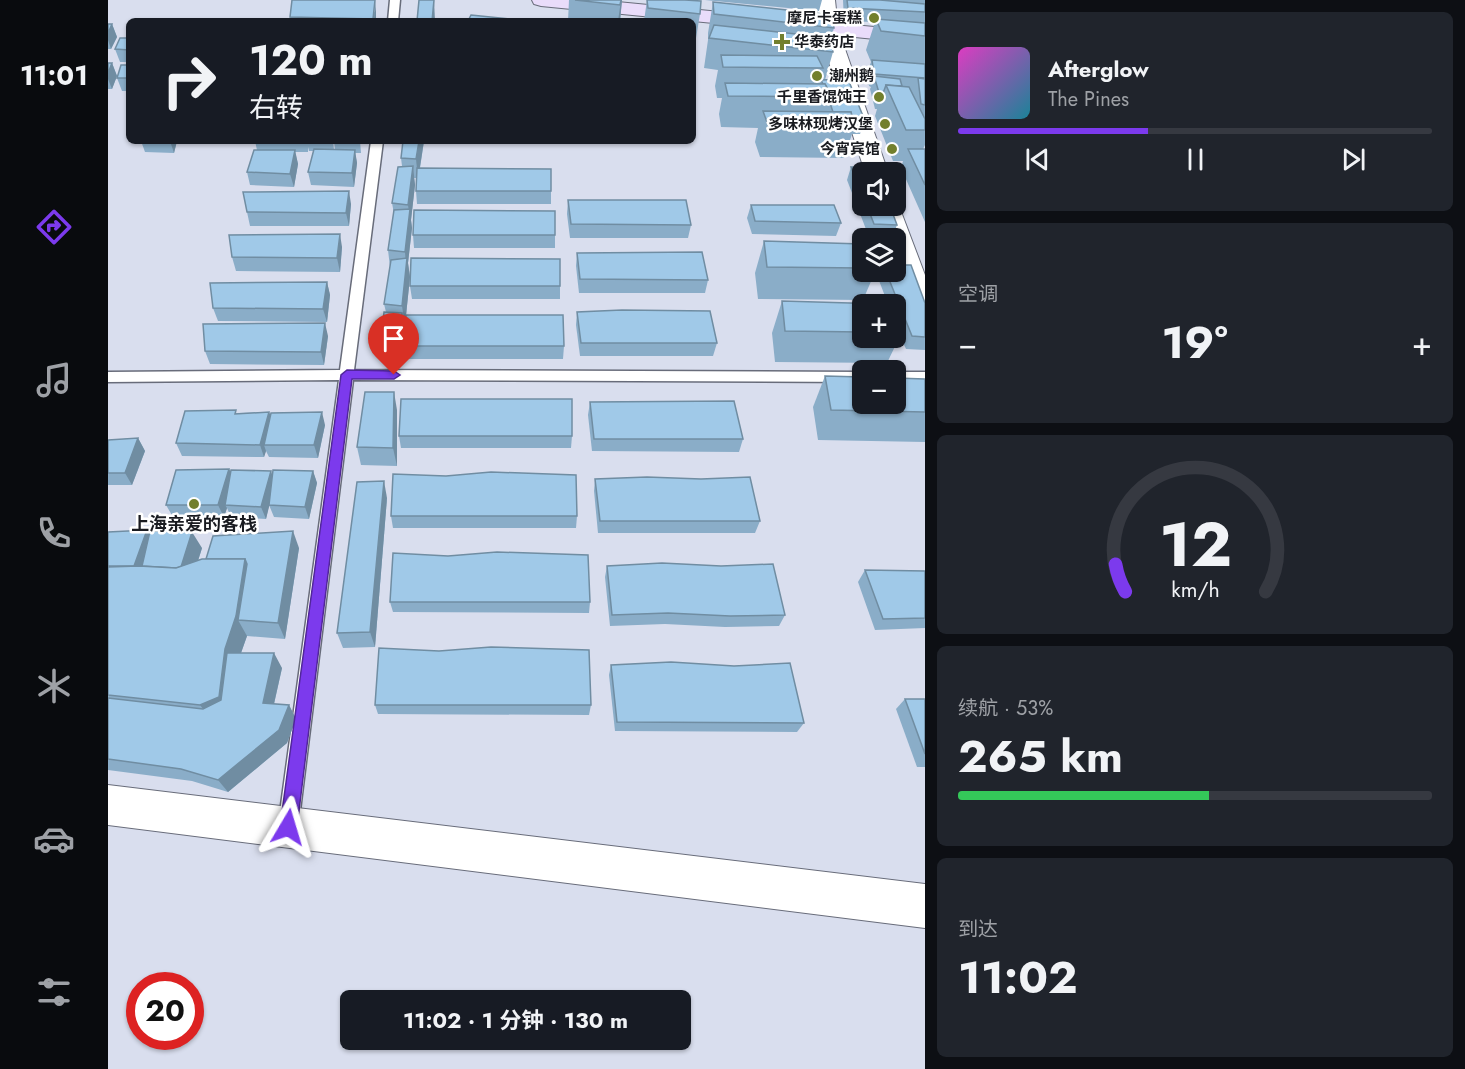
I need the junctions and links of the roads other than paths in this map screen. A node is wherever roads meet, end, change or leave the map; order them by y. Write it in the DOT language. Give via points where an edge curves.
graph roads {
  1 [pos="395,0"];
  2 [pos="541,0"];
  3 [pos="826,0"];
  4 [pos="393,18"];
  5 [pos="828,29"];
  6 [pos="925,38"];
  7 [pos="377,144"];
  8 [pos="874,162"];
  9 [pos="891,216"];
  10 [pos="925,312"];
  11 [pos="347,375"];
  12 [pos="108,377"];
  13 [pos="852,377"];
  14 [pos="906,377"];
  15 [pos="925,377"];
  16 [pos="108,805"];
  17 [pos="288,827"];
  18 [pos="925,906"];
  1 -- 4 [label="lane"];
  2 -- 5 [label="street"];
  3 -- 5 [label="street"];
  5 -- 6 [label="street"];
  5 -- 8 [label="street"];
  7 -- 11 [label="lane"];
  9 -- 10 [label="street"];
  11 -- 12 [label="lane"];
  11 -- 13 [label="lane"];
  11 -- 17 [label="lane"];
  14 -- 15 [label="lane"];
  16 -- 17 [label="street"];
  17 -- 18 [label="street"];
}
